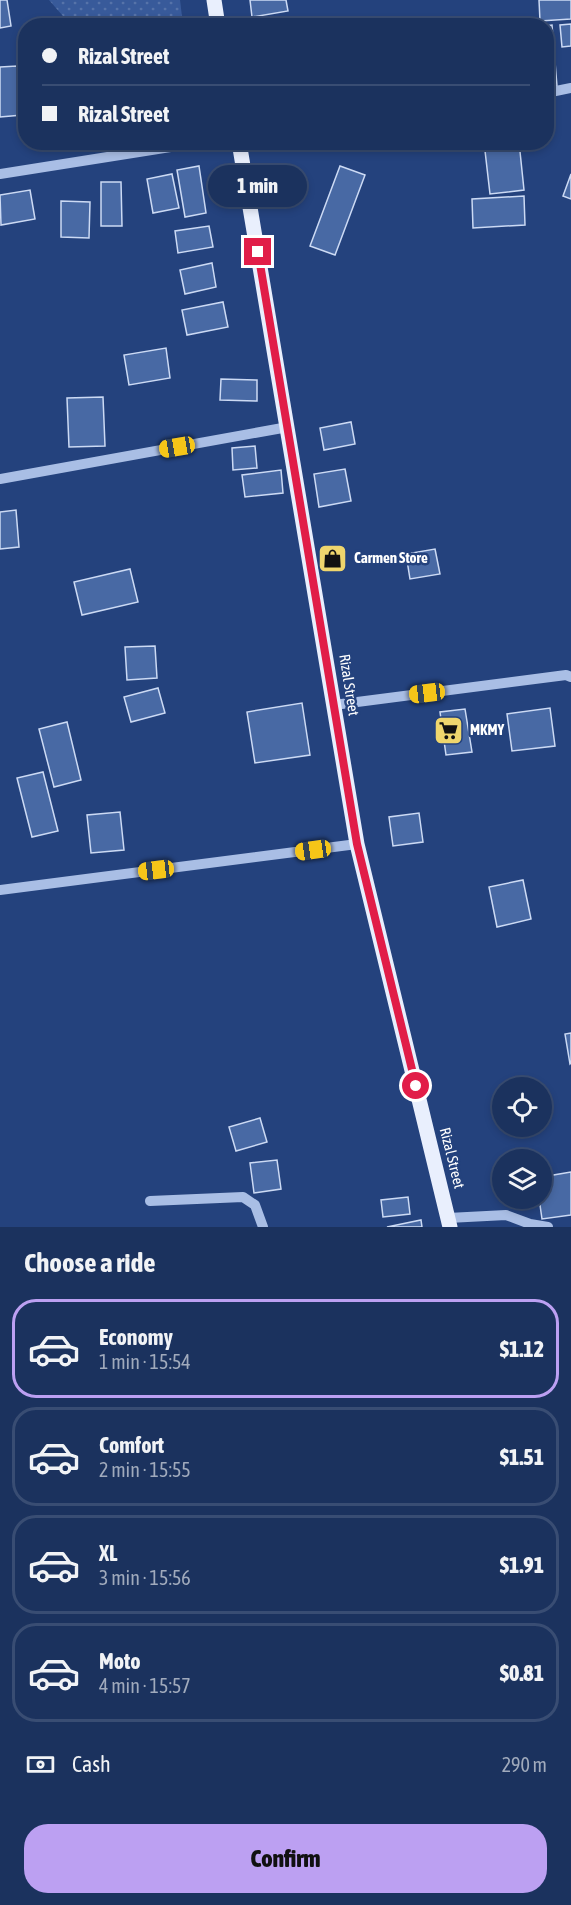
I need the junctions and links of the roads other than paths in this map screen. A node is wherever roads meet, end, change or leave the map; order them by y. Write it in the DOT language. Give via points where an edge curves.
graph roads {
  1 [pos="214,0"];
  2 [pos="217,18"];
  3 [pos="571,88"];
  4 [pos="554,91"];
  5 [pos="152,150"];
  6 [pos="240,150"];
  7 [pos="0,174"];
  8 [pos="288,427"];
  9 [pos="0,479"];
  10 [pos="571,677"];
  11 [pos="334,705"];
  12 [pos="357,844"];
  13 [pos="0,890"];
  14 [pos="150,1201"];
  15 [pos="449,1223"];
  16 [pos="263,1227"];
  17 [pos="548,1227"];
  1 -- 2 [label="main road"];
  3 -- 4 [label="street"];
  5 -- 7 [label="street"];
  6 -- 8 [label="main road, Rizal Street"];
  8 -- 9 [label="street"];
  8 -- 11 [label="main road, Rizal Street"];
  10 -- 11 [label="street"];
  11 -- 12 [label="main road, Rizal Street"];
  12 -- 13 [label="street"];
  12 -- 15 [label="main road, Rizal Street"];
  14 -- 16 [label="street" via="243,1197 255,1205"];
  15 -- 17 [label="street" via="506,1215"];
}
